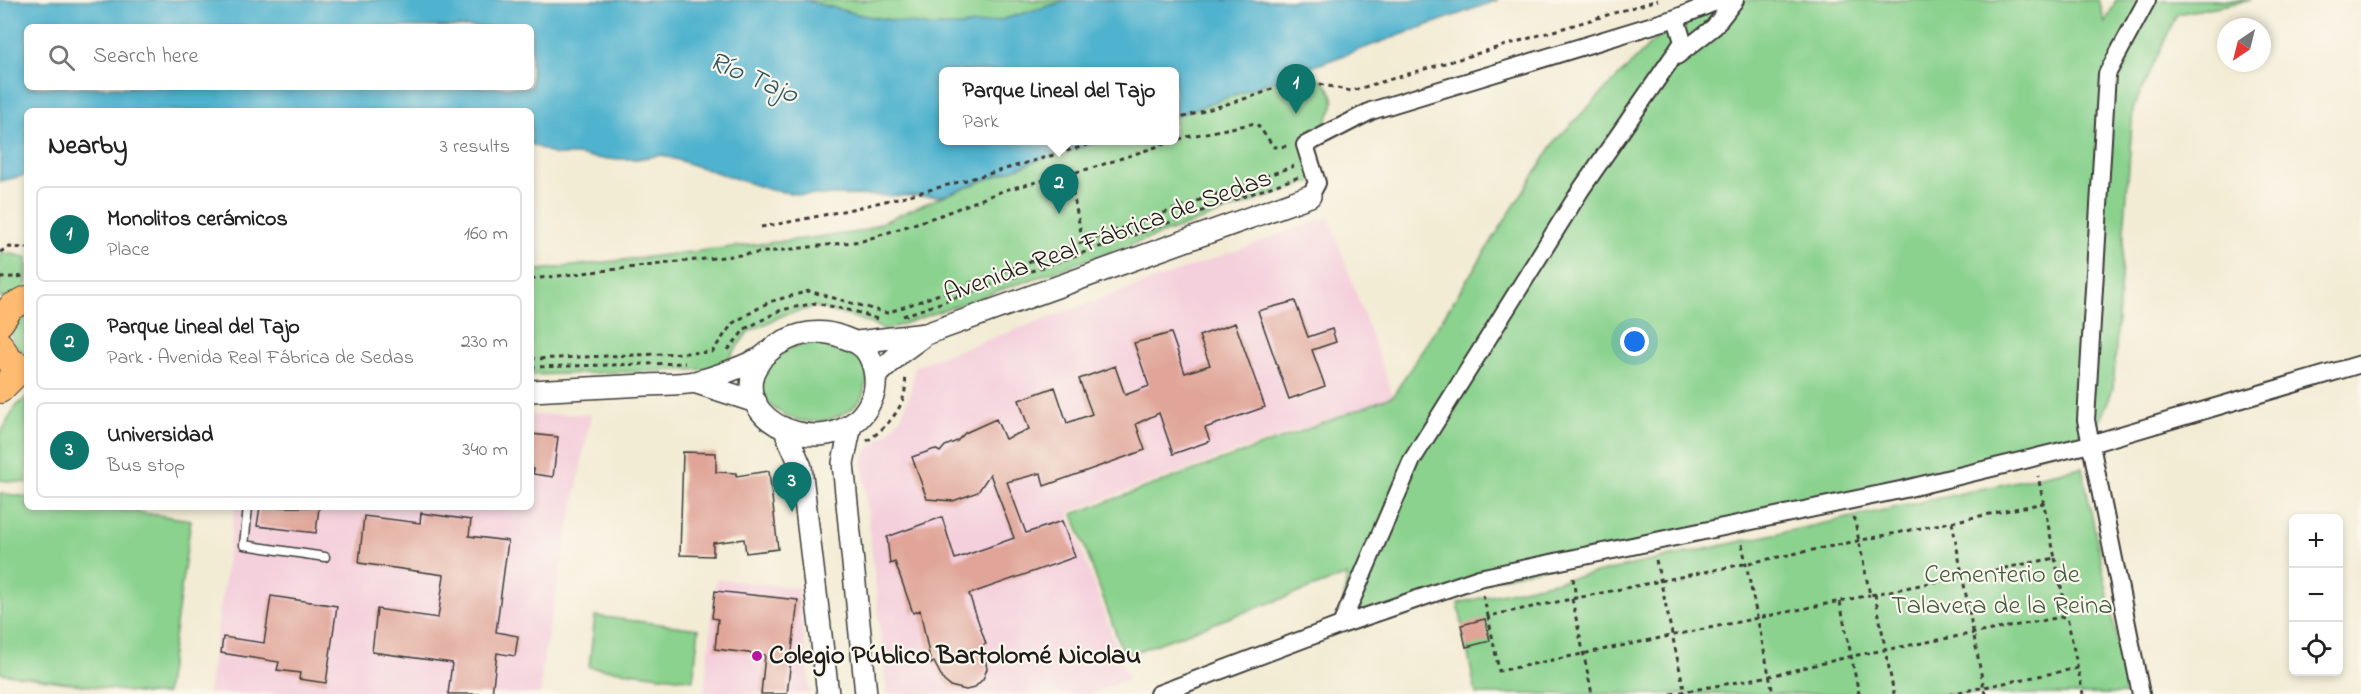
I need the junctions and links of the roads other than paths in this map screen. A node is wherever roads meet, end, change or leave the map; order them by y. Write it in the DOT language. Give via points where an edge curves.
graph roads {
  1 [pos="1720,0"];
  2 [pos="1735,0"];
  3 [pos="2147,0"];
  4 [pos="1676,18"];
  5 [pos="1669,62"];
  6 [pos="1310,196"];
  7 [pos="926,334"];
  8 [pos="857,342"];
  9 [pos="762,358"];
  10 [pos="11,360"];
  11 [pos="2361,364"];
  12 [pos="695,372"];
  13 [pos="875,377"];
  14 [pos="0,390"];
  15 [pos="534,391"];
  16 [pos="756,402"];
  17 [pos="851,425"];
  18 [pos="784,428"];
  19 [pos="2090,444"];
  20 [pos="248,510"];
  21 [pos="325,557"];
  22 [pos="1341,625"];
  23 [pos="828,694"];
  24 [pos="866,694"];
  25 [pos="1158,694"];
  26 [pos="2141,694"];
  1 -- 4 [label="street"];
  2 -- 5 [label="street" via="1714,27"];
  3 -- 19 [label="street" via="2107,74 2086,420"];
  4 -- 5 [label="street" via="1683,42"];
  4 -- 6 [label="street" via="1371,111 1310,160 1317,183"];
  5 -- 22 [label="street" via="1582,188 1412,460"];
  6 -- 7 [label="street, Avenida Real Fábrica de Sedas"];
  7 -- 8 [label="street, Avenida Real Fábrica de Sedas"];
  7 -- 13 [label="street, Avenida Real Fábrica de Sedas"];
  8 -- 9 [label="street, Avenida Real Fábrica de Sedas" via="815,331 776,345"];
  8 -- 13 [label="street" via="871,360"];
  9 -- 12 [label="street, Avenida Real Fábrica de Sedas"];
  9 -- 16 [label="street" via="753,374"];
  10 -- 14 [label="main road"];
  11 -- 19 [label="street"];
  12 -- 15 [label="street, Avenida Real Fábrica de Sedas"];
  12 -- 16 [label="street, Avenida Real Fábrica de Sedas"];
  13 -- 17 [label="street" via="873,396"];
  16 -- 18 [label="street, Avenida Real Fábrica de Sedas" via="768,418"];
  17 -- 18 [label="street, Avenida Real Fábrica de Sedas" via="820,436"];
  17 -- 24 [label="street" via="843,463"];
  18 -- 23 [label="street" via="801,467"];
  19 -- 22 [label="street" via="1905,489 1479,578"];
  19 -- 26 [label="street"];
  20 -- 21 [label="lane" via="244,545"];
  22 -- 25 [label="street"];
}
